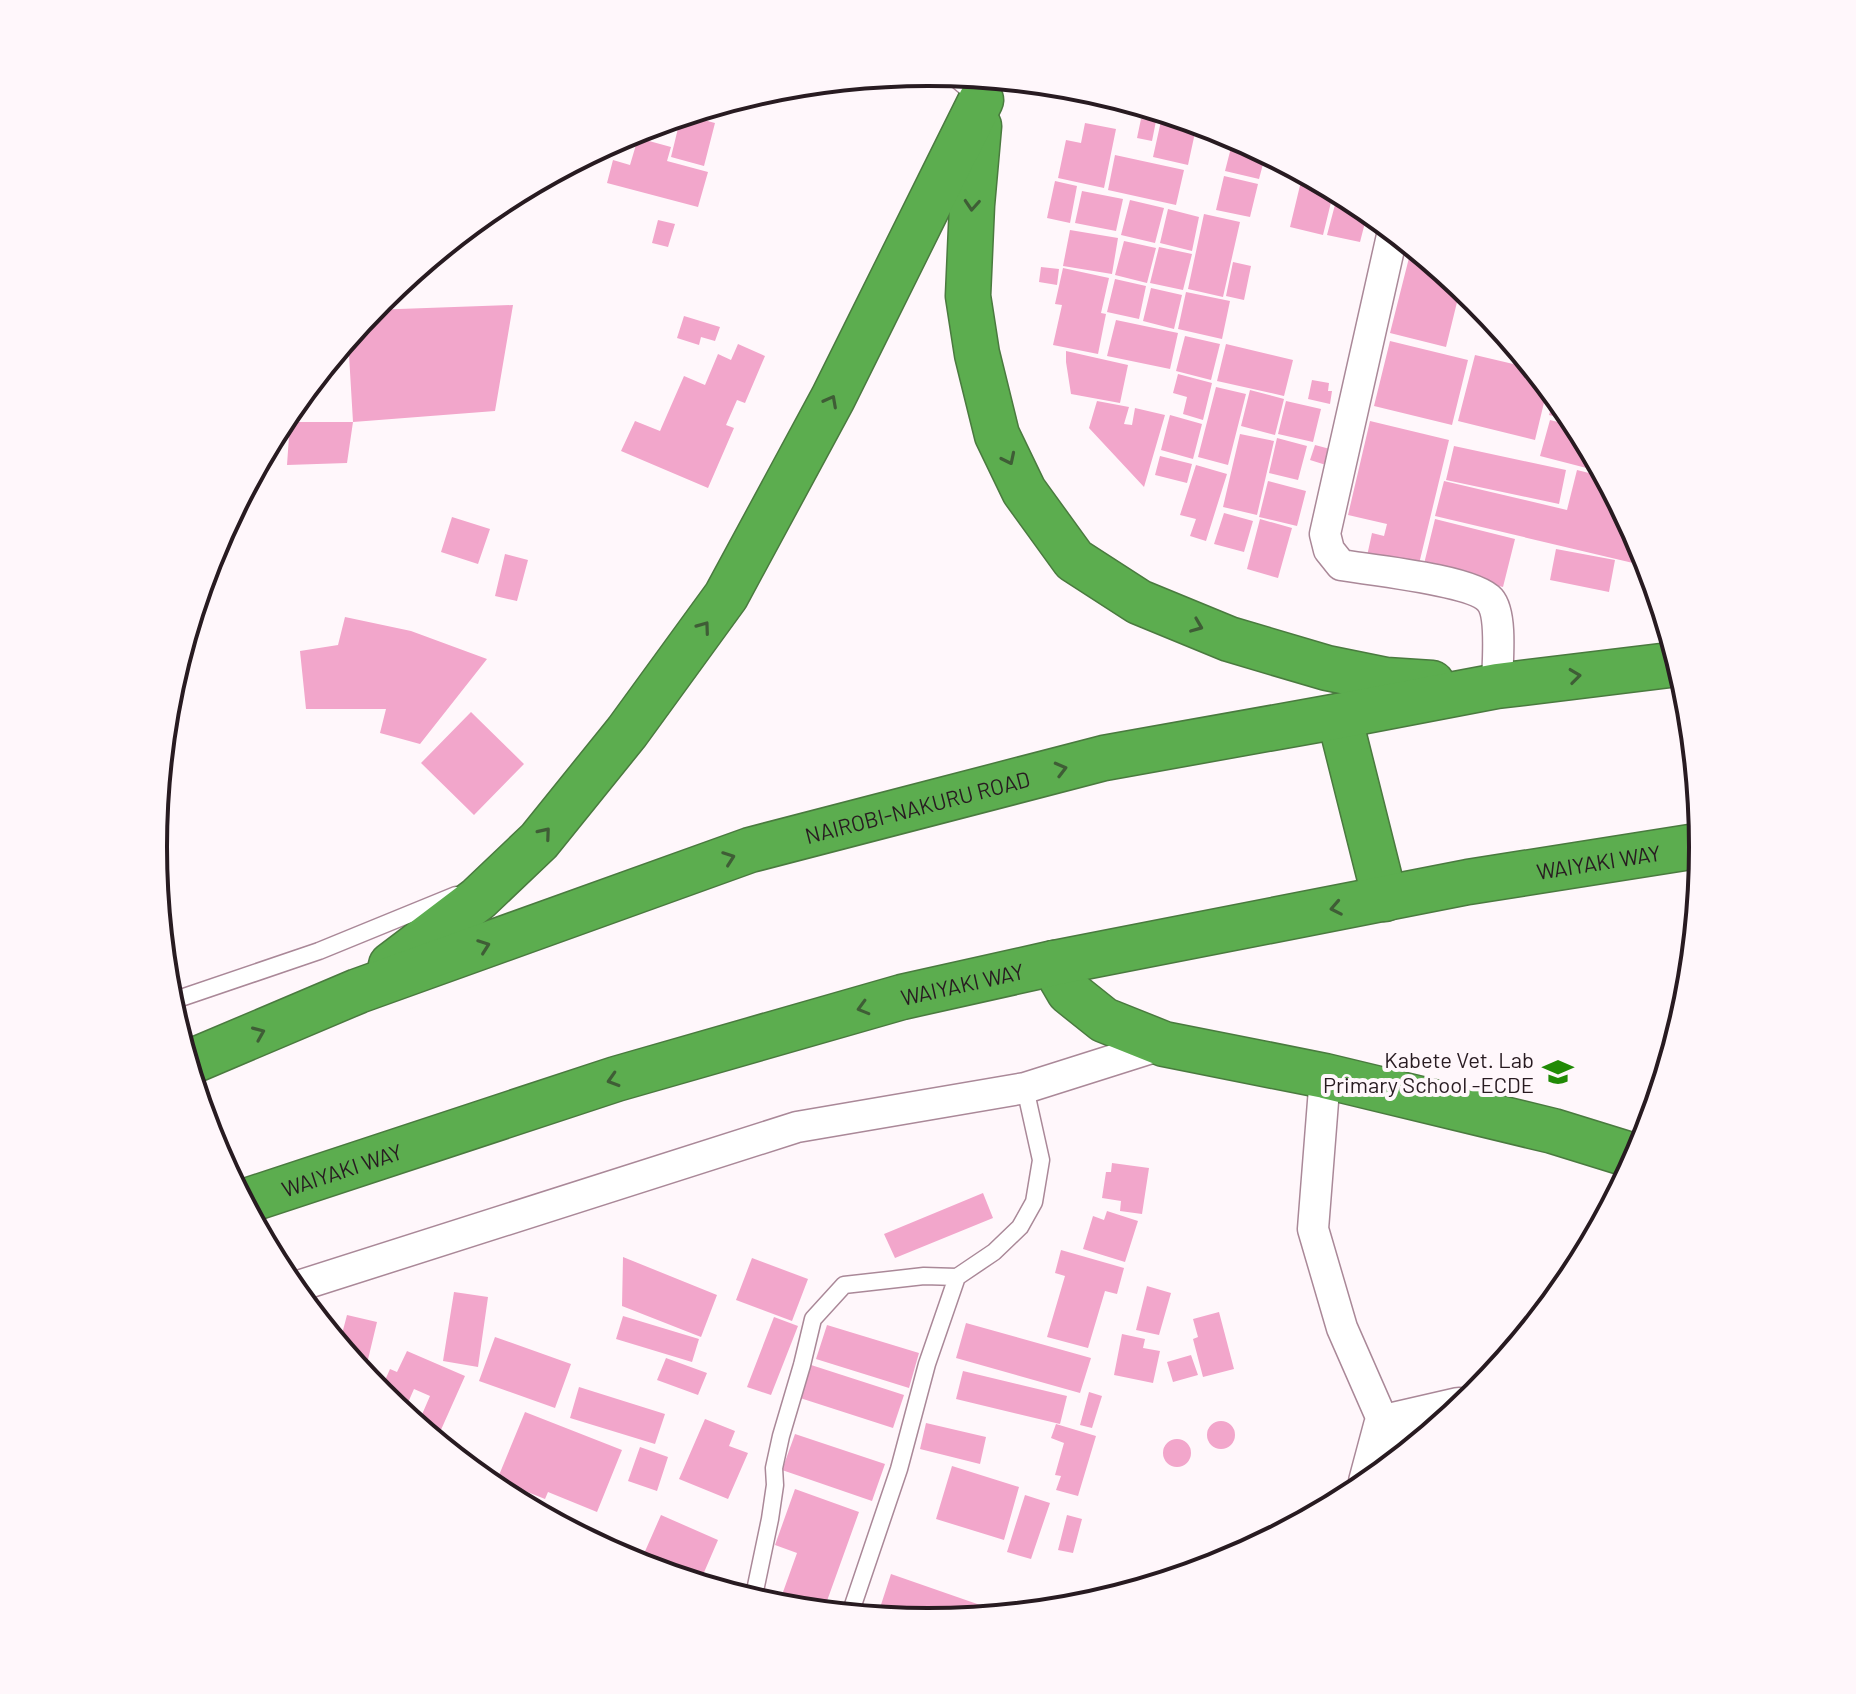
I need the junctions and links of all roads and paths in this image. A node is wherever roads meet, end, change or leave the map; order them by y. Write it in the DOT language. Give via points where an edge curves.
graph roads {
  1 [pos="974,88"];
  2 [pos="976,88"];
  3 [pos="1390,243"];
  4 [pos="1666,665"];
  5 [pos="1497,686"];
  6 [pos="1339,716"];
  7 [pos="1689,847"];
  8 [pos="502,876"];
  9 [pos="1385,899"];
  10 [pos="1054,963"];
  11 [pos="358,991"];
  12 [pos="183,997"];
  13 [pos="1164,1044"];
  14 [pos="197,1059"];
  15 [pos="1325,1076"];
  16 [pos="1025,1088"];
  17 [pos="1624,1153"];
  18 [pos="253,1199"];
  19 [pos="957,1277"];
  20 [pos="305,1284"];
  21 [pos="1435,1415"];
  22 [pos="1385,1426"];
  23 [pos="1375,1462"];
  24 [pos="756,1586"];
  25 [pos="854,1604"];
  8 -- 1 [label="highway, one-way" via="539,841 617,744 726,596 833,398"];
  2 -- 5 [label="highway, one-way" via="968,296 977,354 997,435 1024,491 1074,560 1139,602 1229,639 1386,680"];
  3 -- 5 [label="street" via="1325,534 1341,565 1454,584 1491,601 1498,622"];
  5 -- 4 [label="highway, NAIROBI-NAKURU ROAD, one-way"];
  5 -- 6 [label="highway, NAIROBI-NAKURU ROAD"];
  6 -- 9 [label="highway"];
  11 -- 6 [label="highway, NAIROBI-NAKURU ROAD, one-way" via="750,850 1104,758"];
  7 -- 9 [label="highway, WAIYAKI WAY"];
  8 -- 11 [label="highway"];
  8 -- 12 [label="lane" via="319,951"];
  9 -- 10 [label="highway, WAIYAKI WAY, one-way"];
  10 -- 13 [label="highway" via="1069,992 1104,1020"];
  10 -- 18 [label="highway, WAIYAKI WAY, one-way" via="902,997 616,1079"];
  14 -- 11 [label="highway, NAIROBI-NAKURU ROAD, one-way"];
  13 -- 15 [label="highway"];
  13 -- 16 [label="street"];
  15 -- 17 [label="highway"];
  15 -- 22 [label="street" via="1313,1229 1342,1328"];
  16 -- 19 [label="lane" via="1041,1160 1034,1202 1020,1227"];
  16 -- 20 [label="street" via="797,1127"];
  19 -- 24 [label="lane" via="844,1285 813,1319 774,1468"];
  19 -- 25 [label="lane"];
  21 -- 22 [label="street"];
  22 -- 23 [label="street"];
}
